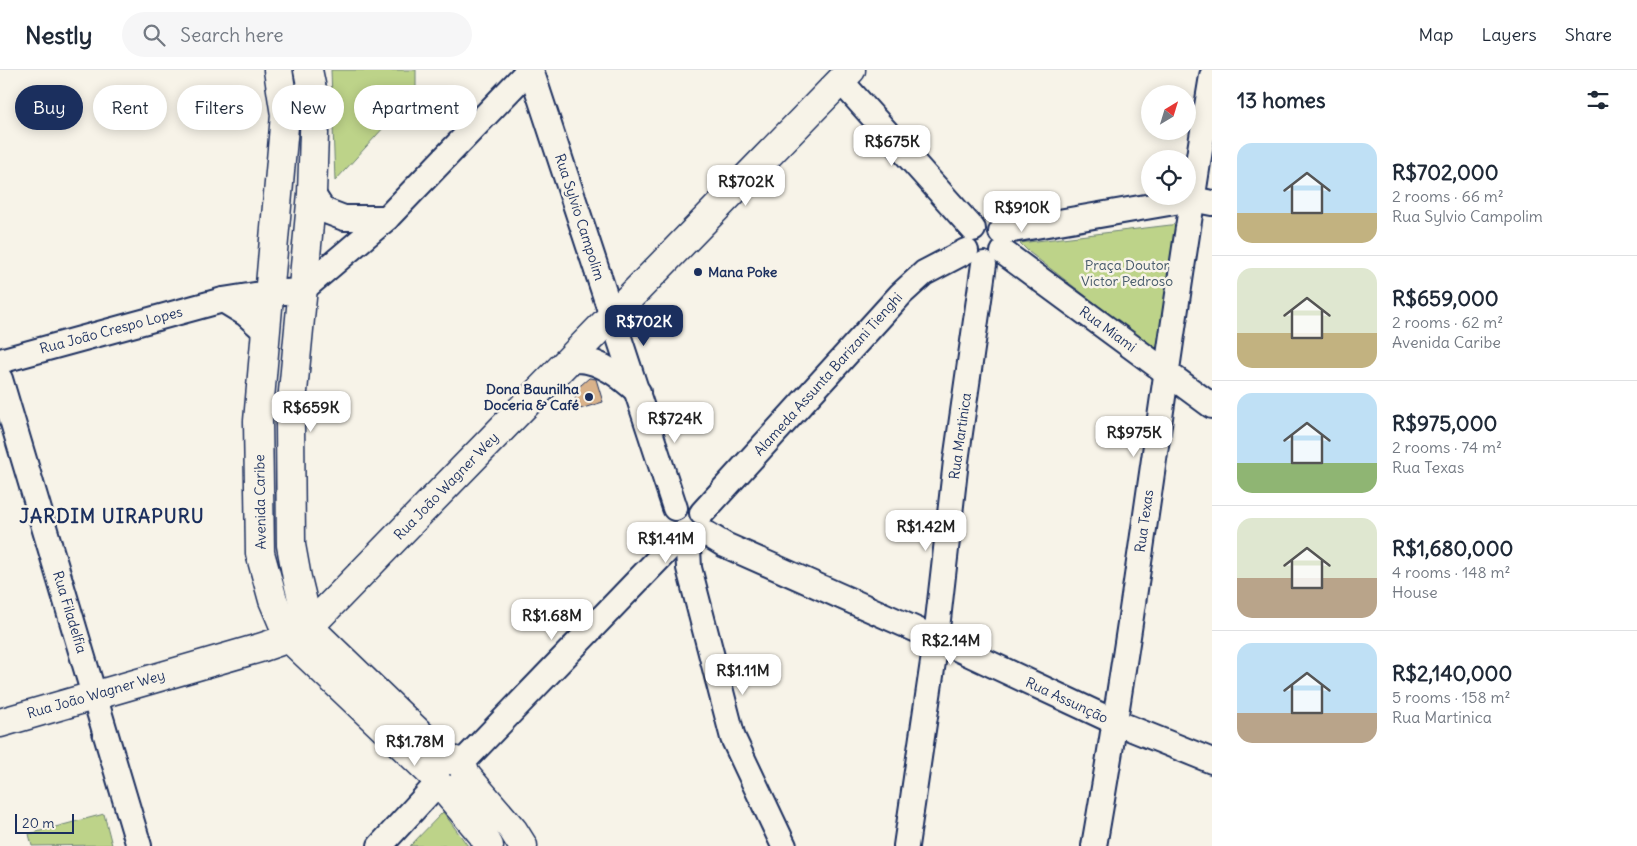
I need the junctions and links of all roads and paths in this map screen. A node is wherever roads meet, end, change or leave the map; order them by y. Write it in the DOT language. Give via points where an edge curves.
graph roads {
  1 [pos="278,70"];
  2 [pos="308,70"];
  3 [pos="530,70"];
  4 [pos="846,75"];
  5 [pos="1212,76"];
  6 [pos="312,193"];
  7 [pos="1202,201"];
  8 [pos="387,218"];
  9 [pos="985,246"];
  10 [pos="301,291"];
  11 [pos="268,293"];
  12 [pos="223,300"];
  13 [pos="612,314"];
  14 [pos="265,331"];
  15 [pos="0,361"];
  16 [pos="564,363"];
  17 [pos="1166,373"];
  18 [pos="0,379"];
  19 [pos="638,392"];
  20 [pos="1212,406"];
  21 [pos="675,508"];
  22 [pos="705,524"];
  23 [pos="680,547"];
  24 [pos="299,632"];
  25 [pos="936,638"];
  26 [pos="94,694"];
  27 [pos="0,722"];
  28 [pos="1115,722"];
  29 [pos="1212,761"];
  30 [pos="448,775"];
  31 [pos="139,846"];
  32 [pos="380,846"];
  33 [pos="489,846"];
  34 [pos="523,846"];
  35 [pos="784,846"];
  36 [pos="906,846"];
  37 [pos="1094,846"];
  1 -- 11 [label="street, Avenida Caribe" via="285,114"];
  2 -- 6 [label="street" via="316,104"];
  3 -- 8 [label="street"];
  3 -- 13 [label="street, Rua Sylvio Campolim"];
  4 -- 9 [label="street, Rua Miami"];
  4 -- 13 [label="street, Rua João Wagner Wey"];
  5 -- 7 [label="street, Rua Texas"];
  6 -- 8 [label="street" via="324,210 344,218"];
  6 -- 10 [label="street"];
  7 -- 9 [label="street, Alameda Assunta Barizani Tienghi"];
  7 -- 17 [label="street, Rua Texas"];
  8 -- 10 [label="street"];
  9 -- 17 [label="street, Rua Miami"];
  9 -- 22 [label="street, Alameda Assunta Barizani Tienghi" via="924,273 901,294"];
  9 -- 25 [label="street, Rua Martinica"];
  10 -- 11 [label="street, Rua João Crespo Lopes"];
  10 -- 24 [label="street" via="290,423 291,545"];
  11 -- 12 [label="street, Rua João Crespo Lopes"];
  11 -- 14 [label="street, Avenida Caribe"];
  12 -- 14 [label="street"];
  12 -- 15 [label="street, Rua João Crespo Lopes"];
  13 -- 16 [label="street, Rua João Wagner Wey"];
  13 -- 19 [label="street, Rua Sylvio Campolim"];
  14 -- 24 [label="street, Avenida Caribe" via="258,421 260,553 273,600"];
  16 -- 19 [label="street" via="579,360 602,367"];
  16 -- 24 [label="street, Rua João Wagner Wey"];
  17 -- 20 [label="street, Rua Miami"];
  17 -- 28 [label="street, Rua Texas"];
  18 -- 26 [label="street, Rua Filadelfia"];
  19 -- 21 [label="street, Rua Sylvio Campolim"];
  21 -- 22 [label="street" via="689,506"];
  21 -- 23 [label="street" via="665,519 664,527 665,534"];
  22 -- 23 [label="street" via="699,546"];
  22 -- 25 [label="street, Rua Assunção" via="726,545"];
  23 -- 30 [label="street"];
  23 -- 35 [label="street" via="689,568 734,738"];
  24 -- 26 [label="street, Rua João Wagner Wey"];
  24 -- 30 [label="street, Avenida Caribe"];
  25 -- 28 [label="street, Rua Assunção"];
  25 -- 36 [label="street, Rua Martinica"];
  26 -- 27 [label="street, Rua João Wagner Wey"];
  26 -- 31 [label="street, Rua Filadelfia"];
  28 -- 29 [label="street, Rua Assunção"];
  28 -- 37 [label="street, Rua Texas"];
  30 -- 32 [label="street"];
  30 -- 33 [label="street, Avenida Caribe"];
  30 -- 34 [label="street, Avenida Caribe" via="513,830"];
}
